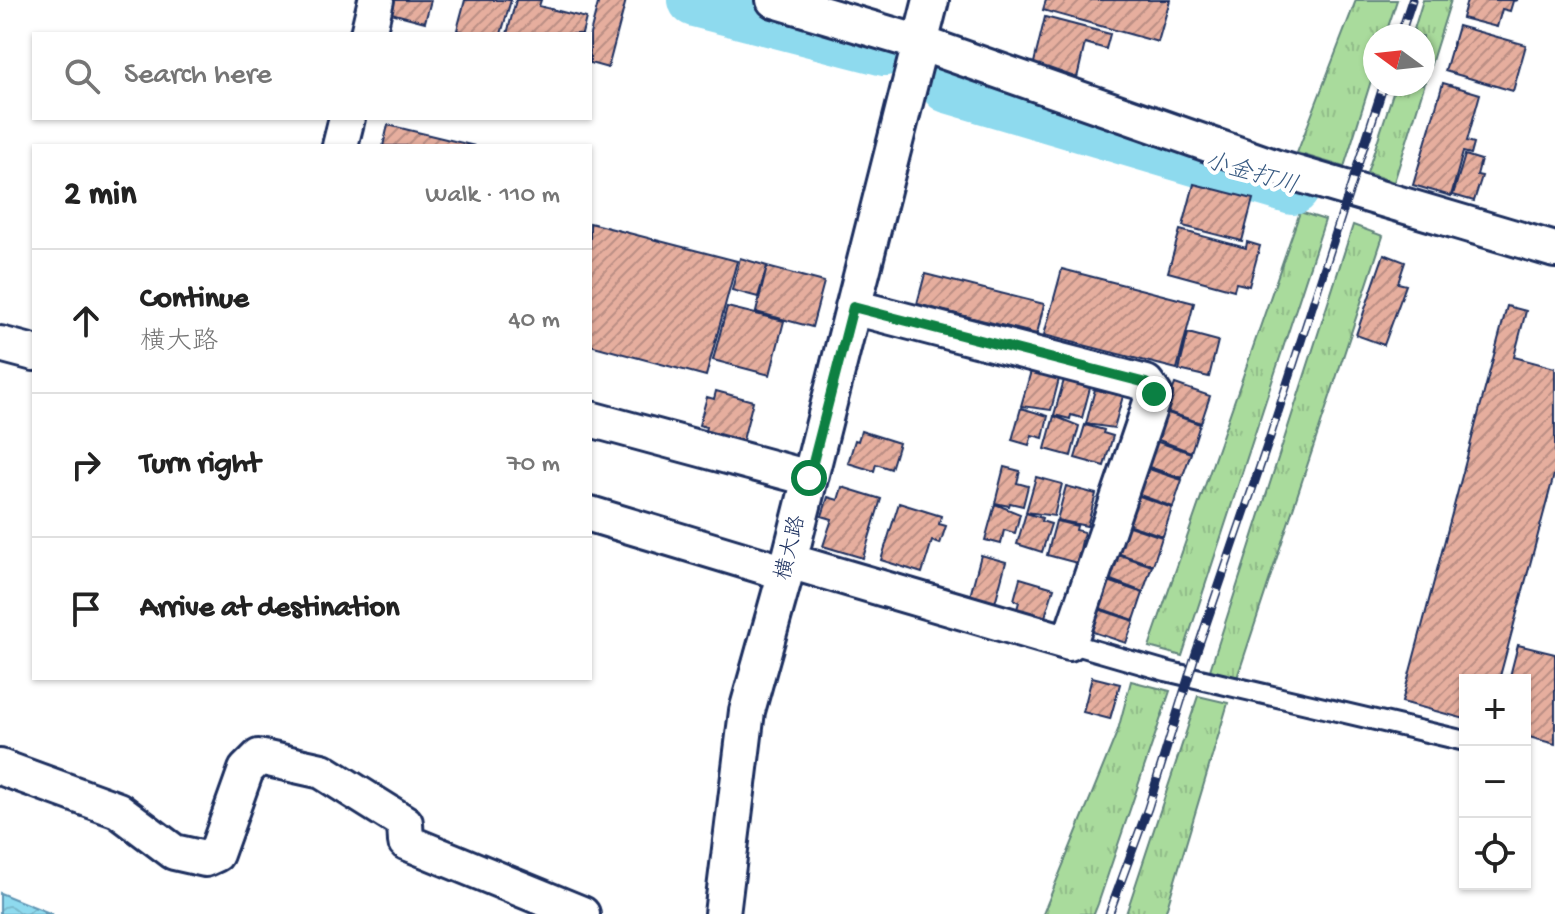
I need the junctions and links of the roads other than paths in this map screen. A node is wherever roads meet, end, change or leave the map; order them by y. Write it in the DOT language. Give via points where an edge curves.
graph roads {
  1 [pos="376,0"];
  2 [pos="774,0"];
  3 [pos="931,0"];
  4 [pos="368,32"];
  5 [pos="920,43"];
  6 [pos="346,120"];
  7 [pos="340,144"];
  8 [pos="1555,250"];
  9 [pos="853,307"];
  10 [pos="0,344"];
  11 [pos="32,352"];
  12 [pos="592,420"];
  13 [pos="809,478"];
  14 [pos="592,515"];
  15 [pos="787,567"];
  16 [pos="1069,643"];
  17 [pos="1459,740"];
  18 [pos="0,767"];
  19 [pos="582,914"];
  20 [pos="722,914"];
  1 -- 4 [label="street"];
  2 -- 5 [label="street"];
  3 -- 5 [label="street, 横大路"];
  5 -- 8 [label="street" via="1274,167"];
  5 -- 9 [label="street, 横大路"];
  6 -- 7 [label="street"];
  9 -- 13 [label="street, 横大路"];
  9 -- 16 [label="street" via="1146,383 1154,394"];
  10 -- 11 [label="street"];
  12 -- 13 [label="street"];
  13 -- 15 [label="street, 横大路"];
  14 -- 15 [label="street"];
  15 -- 16 [label="street"];
  15 -- 20 [label="street, 横大路" via="747,711"];
  16 -- 17 [label="lane"];
  18 -- 19 [label="street" via="118,810 174,852 205,859 216,854 246,770 259,757 322,771 405,823 406,842"];
}
